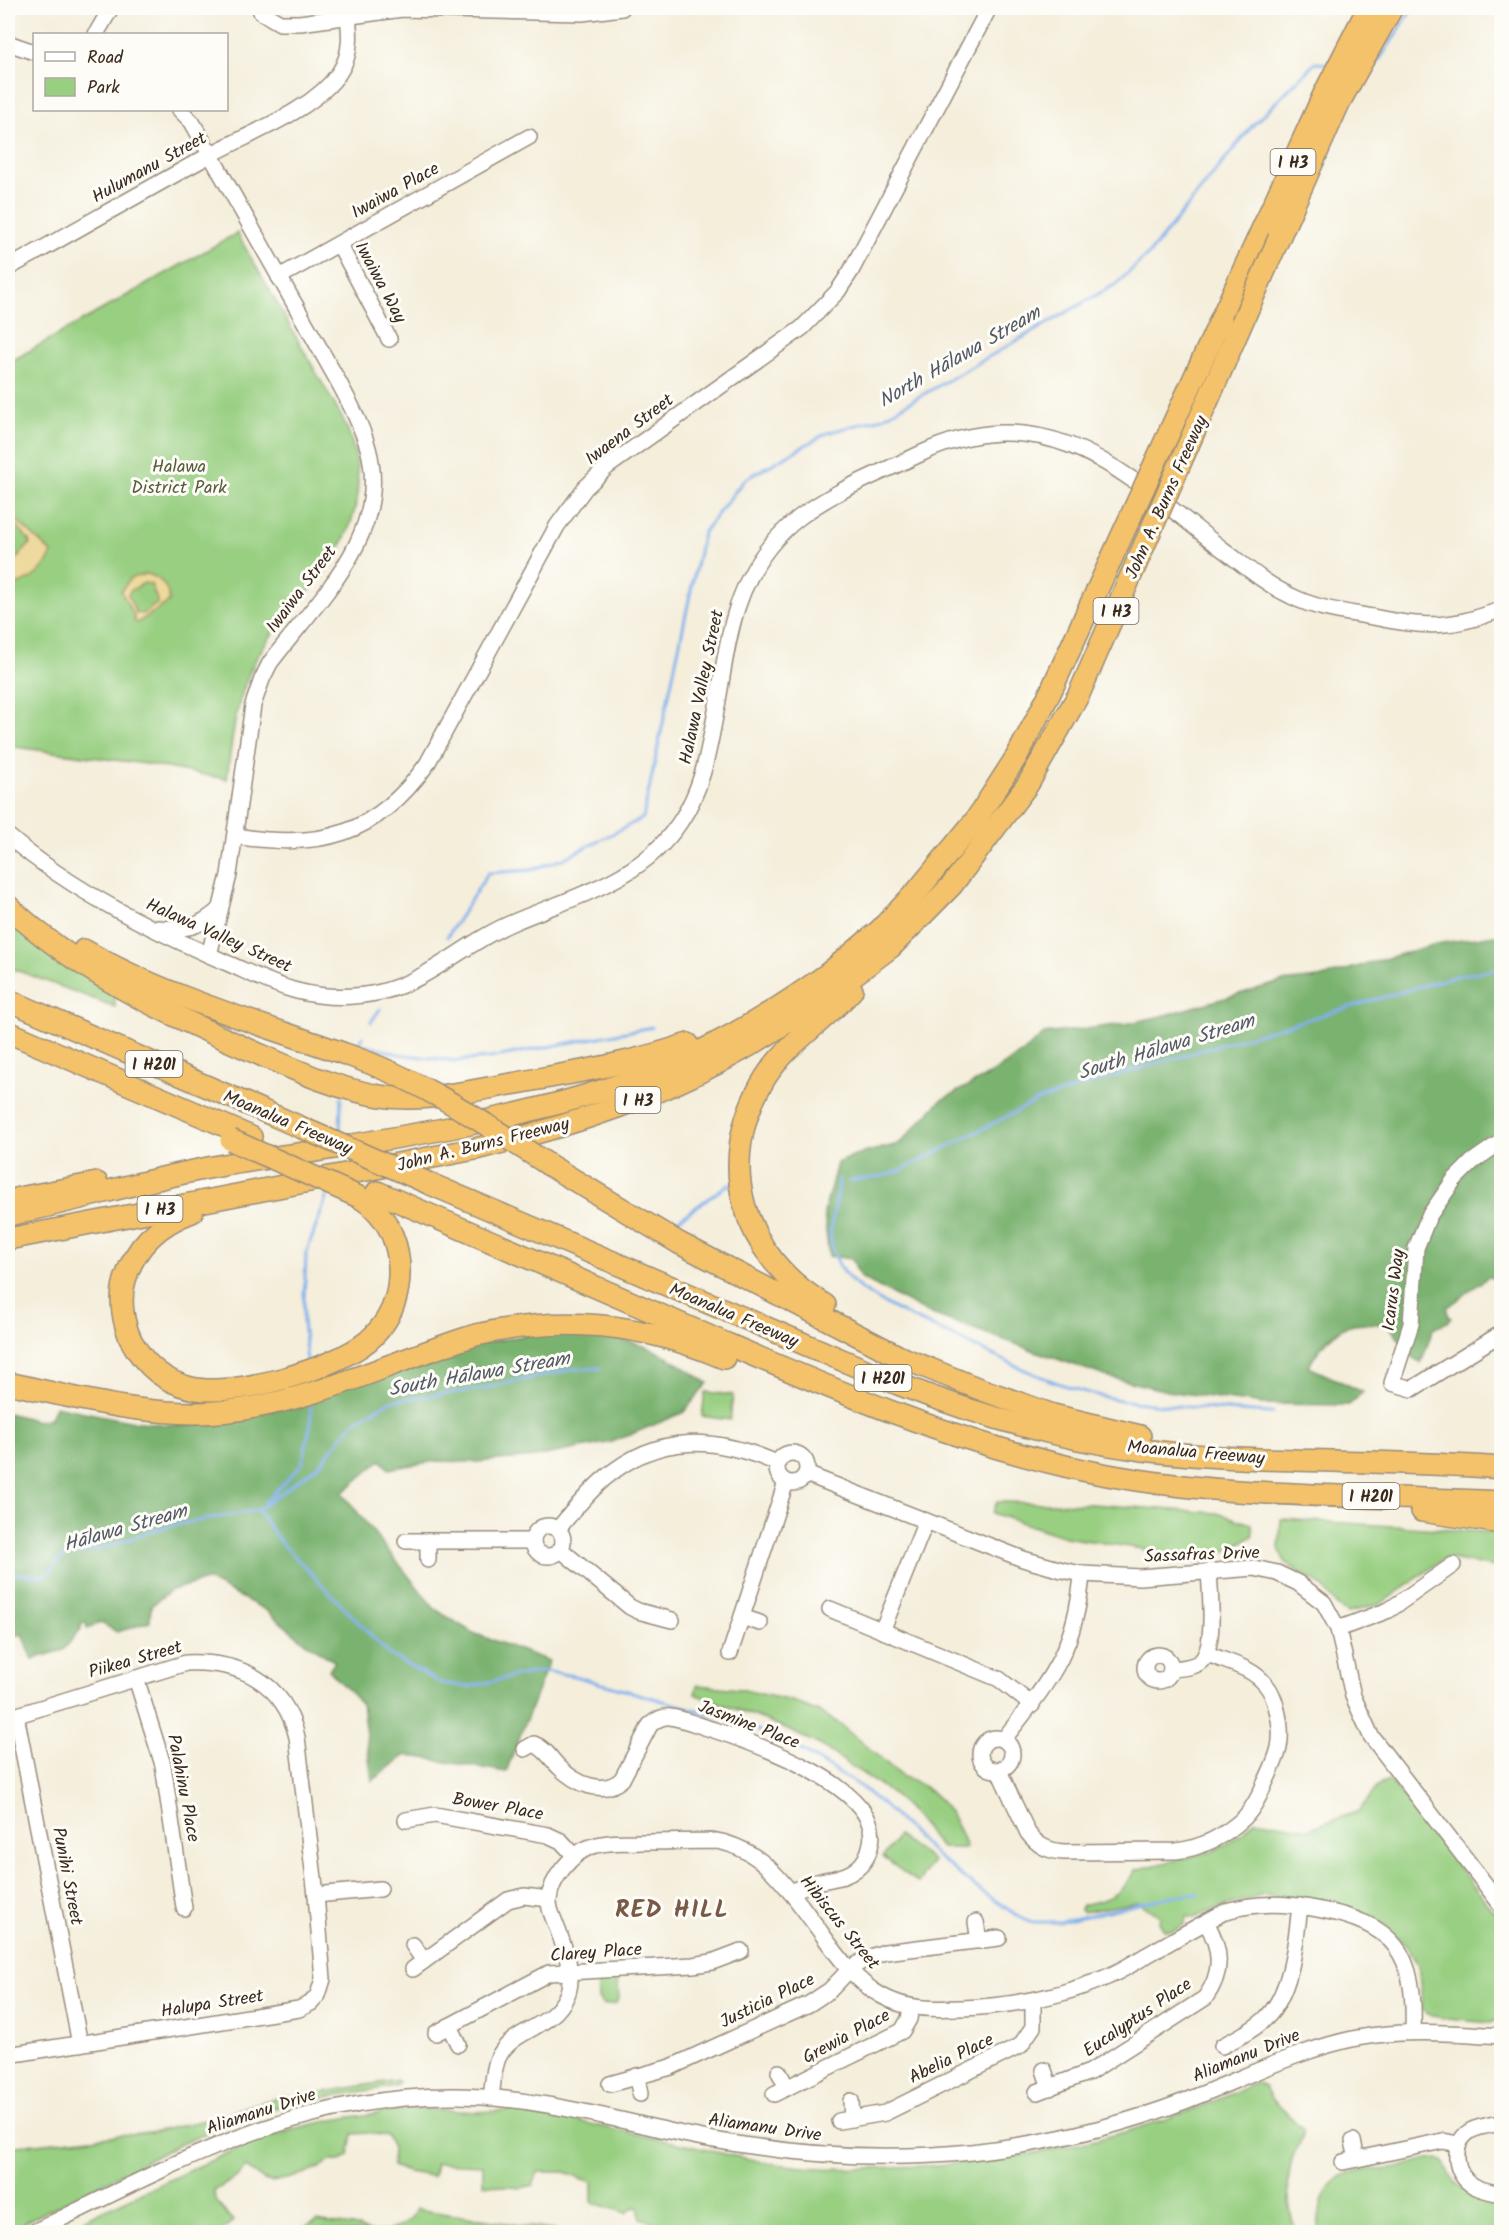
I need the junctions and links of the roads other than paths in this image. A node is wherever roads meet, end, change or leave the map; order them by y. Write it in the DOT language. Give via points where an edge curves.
graph roads {
  1 [pos="111,8"];
  2 [pos="622,8"];
  3 [pos="989,8"];
  4 [pos="1368,8"];
  5 [pos="1392,8"];
  6 [pos="261,12"];
  7 [pos="348,12"];
  8 [pos="97,33"];
  9 [pos="8,43"];
  10 [pos="33,52"];
  11 [pos="181,111"];
  12 [pos="529,137"];
  13 [pos="210,155"];
  14 [pos="339,244"];
  15 [pos="8,268"];
  16 [pos="279,277"];
  17 [pos="389,339"];
  18 [pos="1502,609"];
  19 [pos="8,836"];
  20 [pos="235,836"];
  21 [pos="8,892"];
  22 [pos="8,906"];
  23 [pos="220,909"];
  24 [pos="152,928"];
  25 [pos="885,938"];
  26 [pos="209,955"];
  27 [pos="795,996"];
  28 [pos="8,1000"];
  29 [pos="8,1035"];
  30 [pos="1502,1141"];
  31 [pos="208,1168"];
  32 [pos="305,1183"];
  33 [pos="368,1195"];
  34 [pos="8,1200"];
  35 [pos="8,1215"];
  36 [pos="8,1239"];
  37 [pos="1502,1333"];
  38 [pos="8,1383"];
  39 [pos="1053,1415"];
  40 [pos="917,1422"];
  41 [pos="777,1462"];
  42 [pos="1367,1462"];
  43 [pos="1502,1463"];
  44 [pos="1464,1465"];
  45 [pos="1502,1468"];
  46 [pos="806,1474"];
  47 [pos="786,1482"];
  48 [pos="1240,1490"];
  49 [pos="1502,1502"];
  50 [pos="926,1521"];
  51 [pos="1502,1523"];
  52 [pos="558,1529"];
  53 [pos="406,1541"];
  54 [pos="428,1541"];
  55 [pos="533,1541"];
  56 [pos="561,1550"];
  57 [pos="428,1560"];
  58 [pos="1453,1565"];
  59 [pos="1209,1571"];
  60 [pos="1082,1574"];
  61 [pos="830,1609"];
  62 [pos="742,1617"];
  63 [pos="672,1620"];
  64 [pos="760,1623"];
  65 [pos="1338,1629"];
  66 [pos="882,1630"];
  67 [pos="730,1653"];
  68 [pos="1206,1653"];
  69 [pos="1171,1669"];
  70 [pos="136,1678"];
  71 [pos="1032,1705"];
  72 [pos="12,1716"];
  73 [pos="1004,1739"];
  74 [pos="525,1749"];
  75 [pos="999,1771"];
  76 [pos="406,1820"];
  77 [pos="575,1856"];
  78 [pos="380,1889"];
  79 [pos="790,1892"];
  80 [pos="316,1895"];
  81 [pos="549,1899"];
  82 [pos="1300,1906"];
  83 [pos="1502,1906"];
  84 [pos="184,1908"];
  85 [pos="976,1922"];
  86 [pos="1206,1922"];
  87 [pos="999,1938"];
  88 [pos="979,1941"];
  89 [pos="413,1945"];
  90 [pos="741,1951"];
  91 [pos="850,1969"];
  92 [pos="568,1972"];
  93 [pos="1033,2001"];
  94 [pos="910,2007"];
  95 [pos="1413,2032"];
  96 [pos="1502,2036"];
  97 [pos="80,2044"];
  98 [pos="458,2044"];
  99 [pos="1222,2046"];
  100 [pos="8,2055"];
  101 [pos="1044,2070"];
  102 [pos="779,2072"];
  103 [pos="637,2076"];
  104 [pos="610,2084"];
  105 [pos="640,2094"];
  106 [pos="491,2098"];
  107 [pos="851,2101"];
  108 [pos="1502,2122"];
  109 [pos="1353,2142"];
  110 [pos="1458,2144"];
  111 [pos="1502,2194"];
  112 [pos="34,2232"];
  1 -- 8 [label="street"];
  2 -- 7 [label="street" via="582,13 402,9"];
  3 -- 20 [label="street, Iwaena Street" via="838,291 802,328 607,467 585,488 558,526 428,764 406,791 372,819 330,837 278,842"];
  4 -- 25 [label="highway, John A. Burns Freeway / I H3, bridge" via="1324,94 1055,682 1017,756 975,821 918,890"];
  5 -- 25 [label="highway, John A. Burns Freeway / I H3, bridge" via="1339,103 1079,694 1028,784 952,885"];
  6 -- 7 [label="street" via="280,23 300,23"];
  7 -- 13 [label="street, Hulumanu Street" via="349,50 340,72 323,92"];
  9 -- 10 [label="street"];
  11 -- 13 [label="street, Iwaiwa Street" via="192,122"];
  12 -- 14 [label="street, Iwaiwa Place"];
  13 -- 15 [label="street, Hulumanu Street"];
  13 -- 16 [label="street, Iwaiwa Street"];
  14 -- 16 [label="street, Iwaiwa Place"];
  14 -- 17 [label="street, Iwaiwa Way"];
  16 -- 20 [label="street, Iwaiwa Street" via="358,420 368,450 370,499 364,529 347,564 270,663 262,679 253,705"];
  18 -- 26 [label="street, Halawa Valley Street" via="1462,622 1425,626 1307,603 1260,578 1126,474 1085,450 1021,434 955,439 830,497 788,525 766,549 748,579 734,618 698,790 678,825 655,853 610,884 492,932 424,975 378,993 332,996 296,991"];
  19 -- 24 [label="street, Halawa Valley Street" via="53,872"];
  20 -- 23 [label="street, Iwaiwa Street"];
  21 -- 39 [label="highway, bridge" via="69,941 100,959 178,993 399,1074 679,1243 898,1356"];
  22 -- 27 [label="highway" via="110,982 192,1024 279,1063 380,1096 435,1096 628,1062 703,1038"];
  23 -- 24 [label="street" via="194,927"];
  23 -- 26 [label="street, Iwaiwa Street"];
  24 -- 26 [label="street, Halawa Valley Street"];
  25 -- 27 [label="highway, John A. Burns Freeway / I H3"];
  25 -- 32 [label="highway, John A. Burns Freeway / I H3, bridge" via="836,989 752,1044 664,1090 526,1137"];
  25 -- 39 [label="highway" via="849,994 786,1052 765,1077 746,1121 740,1152 740,1186 754,1231 780,1270 816,1300 930,1364"];
  27 -- 31 [label="highway, John A. Burns Freeway / I H3, bridge" via="681,1060 597,1092 462,1124"];
  28 -- 42 [label="highway, Moanalua Freeway / I H201, bridge" via="898,1384 997,1419 1142,1450 1197,1456"];
  29 -- 33 [label="highway, Moanalua Freeway / I H201" via="132,1086"];
  30 -- 37 [label="street, Icarus Way" via="1454,1180 1429,1216 1416,1248 1411,1324 1392,1383 1412,1389"];
  31 -- 34 [label="highway"];
  31 -- 35 [label="highway, John A. Burns Freeway / I H3"];
  32 -- 33 [label="highway" via="196,1210 167,1222 136,1255 124,1283 125,1324 135,1348 152,1368 176,1384 228,1390 289,1377 358,1348 388,1317 398,1292 400,1264 393,1236"];
  32 -- 36 [label="highway, John A. Burns Freeway / I H3"];
  33 -- 40 [label="highway, Moanalua Freeway / I H201"];
  38 -- 40 [label="highway" via="118,1406 214,1413 292,1399 476,1335 532,1324 584,1323 638,1330 680,1341 746,1368"];
  39 -- 42 [label="highway" via="1165,1440"];
  40 -- 48 [label="highway, Moanalua Freeway / I H201" via="1065,1467 1180,1486"];
  41 -- 46 [label="street" via="788,1453 797,1454 805,1460"];
  41 -- 47 [label="street" via="779,1476"];
  41 -- 52 [label="street" via="721,1444 664,1447 607,1476"];
  42 -- 44 [label="highway, Moanalua Freeway / I H201"];
  43 -- 44 [label="highway"];
  44 -- 45 [label="highway, Moanalua Freeway / I H201"];
  46 -- 47 [label="street" via="796,1483"];
  46 -- 50 [label="street, Sassafras Drive"];
  47 -- 62 [label="street"];
  48 -- 49 [label="highway, Moanalua Freeway / I H201"];
  48 -- 51 [label="highway"];
  50 -- 60 [label="street, Sassafras Drive" via="1023,1559"];
  50 -- 66 [label="street"];
  52 -- 55 [label="street" via="544,1526"];
  52 -- 56 [label="street" via="563,1536"];
  53 -- 54 [label="street"];
  54 -- 55 [label="street"];
  54 -- 57 [label="street"];
  55 -- 56 [label="street" via="543,1555 553,1556"];
  56 -- 63 [label="street" via="630,1607"];
  58 -- 65 [label="street" via="1389,1610"];
  59 -- 60 [label="street, Sassafras Drive" via="1160,1576"];
  59 -- 65 [label="street, Sassafras Drive" via="1254,1568 1277,1573 1298,1583 1324,1604"];
  59 -- 68 [label="street" via="1211,1624"];
  60 -- 71 [label="street" via="1068,1642 1054,1674"];
  61 -- 66 [label="street"];
  62 -- 64 [label="street"];
  62 -- 67 [label="street"];
  65 -- 83 [label="street, Sassafras Drive" via="1353,1696 1371,1736"];
  66 -- 71 [label="street" via="999,1679"];
  68 -- 69 [label="street" via="1197,1663"];
  68 -- 75 [label="street" via="1258,1676 1272,1695 1280,1725 1280,1750 1258,1801 1222,1836 1176,1851 1048,1850 1028,1833"];
  70 -- 72 [label="street, Piikea Street"];
  70 -- 80 [label="street, Piikea Street" via="186,1663 218,1664 247,1672 277,1695 290,1715 297,1737"];
  70 -- 84 [label="street, Palahinu Place" via="163,1766"];
  71 -- 73 [label="street"];
  72 -- 97 [label="street, Punihi Street"];
  73 -- 75 [label="street" via="1011,1757"];
  73 -- 75 [label="street" via="990,1740 981,1752 986,1767"];
  74 -- 79 [label="street, Jasmine Place" via="534,1744 541,1746 568,1775 590,1787 608,1788 622,1779 650,1725 656,1719 671,1717 731,1736 812,1770 863,1810 872,1829 872,1840 856,1870"];
  76 -- 77 [label="street, Bower Place" via="435,1815 548,1834"];
  77 -- 79 [label="street, Hibiscus Street" via="603,1844 717,1841 740,1847 766,1864"];
  77 -- 81 [label="street, Hibiscus Street" via="560,1873"];
  78 -- 80 [label="street"];
  79 -- 91 [label="street, Hibiscus Street"];
  80 -- 97 [label="street, Halupa Street" via="323,1984 306,2006"];
  81 -- 89 [label="street" via="524,1896 508,1900 419,1965"];
  81 -- 92 [label="street" via="569,1959"];
  82 -- 86 [label="street, Hibiscus Street" via="1245,1906"];
  82 -- 95 [label="street, Hibiscus Street" via="1348,1915 1379,1930 1393,1944 1409,1972 1414,1999"];
  82 -- 99 [label="street" via="1291,1965 1277,2004 1254,2028"];
  85 -- 88 [label="street"];
  86 -- 93 [label="street, Hibiscus Street" via="1110,1976"];
  86 -- 101 [label="street, Eucalyptus Place" via="1219,1956 1216,1979 1205,1998 1090,2072 1044,2090"];
  87 -- 88 [label="street, Justicia Place"];
  88 -- 91 [label="street, Justicia Place" via="885,1952"];
  90 -- 92 [label="street, Clarey Place" via="725,1966"];
  91 -- 94 [label="street, Hibiscus Street" via="882,1996"];
  91 -- 103 [label="street, Justicia Place" via="809,2004 671,2067"];
  92 -- 98 [label="street, Clarey Place" via="540,1977 442,2030"];
  92 -- 106 [label="street" via="569,1991 558,2011 503,2050 495,2067"];
  93 -- 94 [label="street, Hibiscus Street" via="974,2007"];
  93 -- 107 [label="street, Abelia Place" via="1033,2027 1020,2046 885,2113 845,2120"];
  94 -- 102 [label="street, Grewia Place" via="902,2031 781,2091"];
  95 -- 96 [label="street, Aliamanu Drive"];
  95 -- 106 [label="street, Aliamanu Drive" via="1357,2038 1308,2051 1184,2101 1098,2128 957,2153 876,2156 780,2150 549,2105"];
  97 -- 100 [label="street, Halupa Street"];
  103 -- 104 [label="street, Justicia Place"];
  103 -- 105 [label="street"];
  106 -- 112 [label="street, Aliamanu Drive" via="392,2100 282,2122 216,2145"];
  108 -- 110 [label="street" via="1469,2132"];
  109 -- 110 [label="street" via="1350,2161 1443,2142"];
  110 -- 111 [label="street" via="1456,2156 1464,2177 1472,2186"];
}
